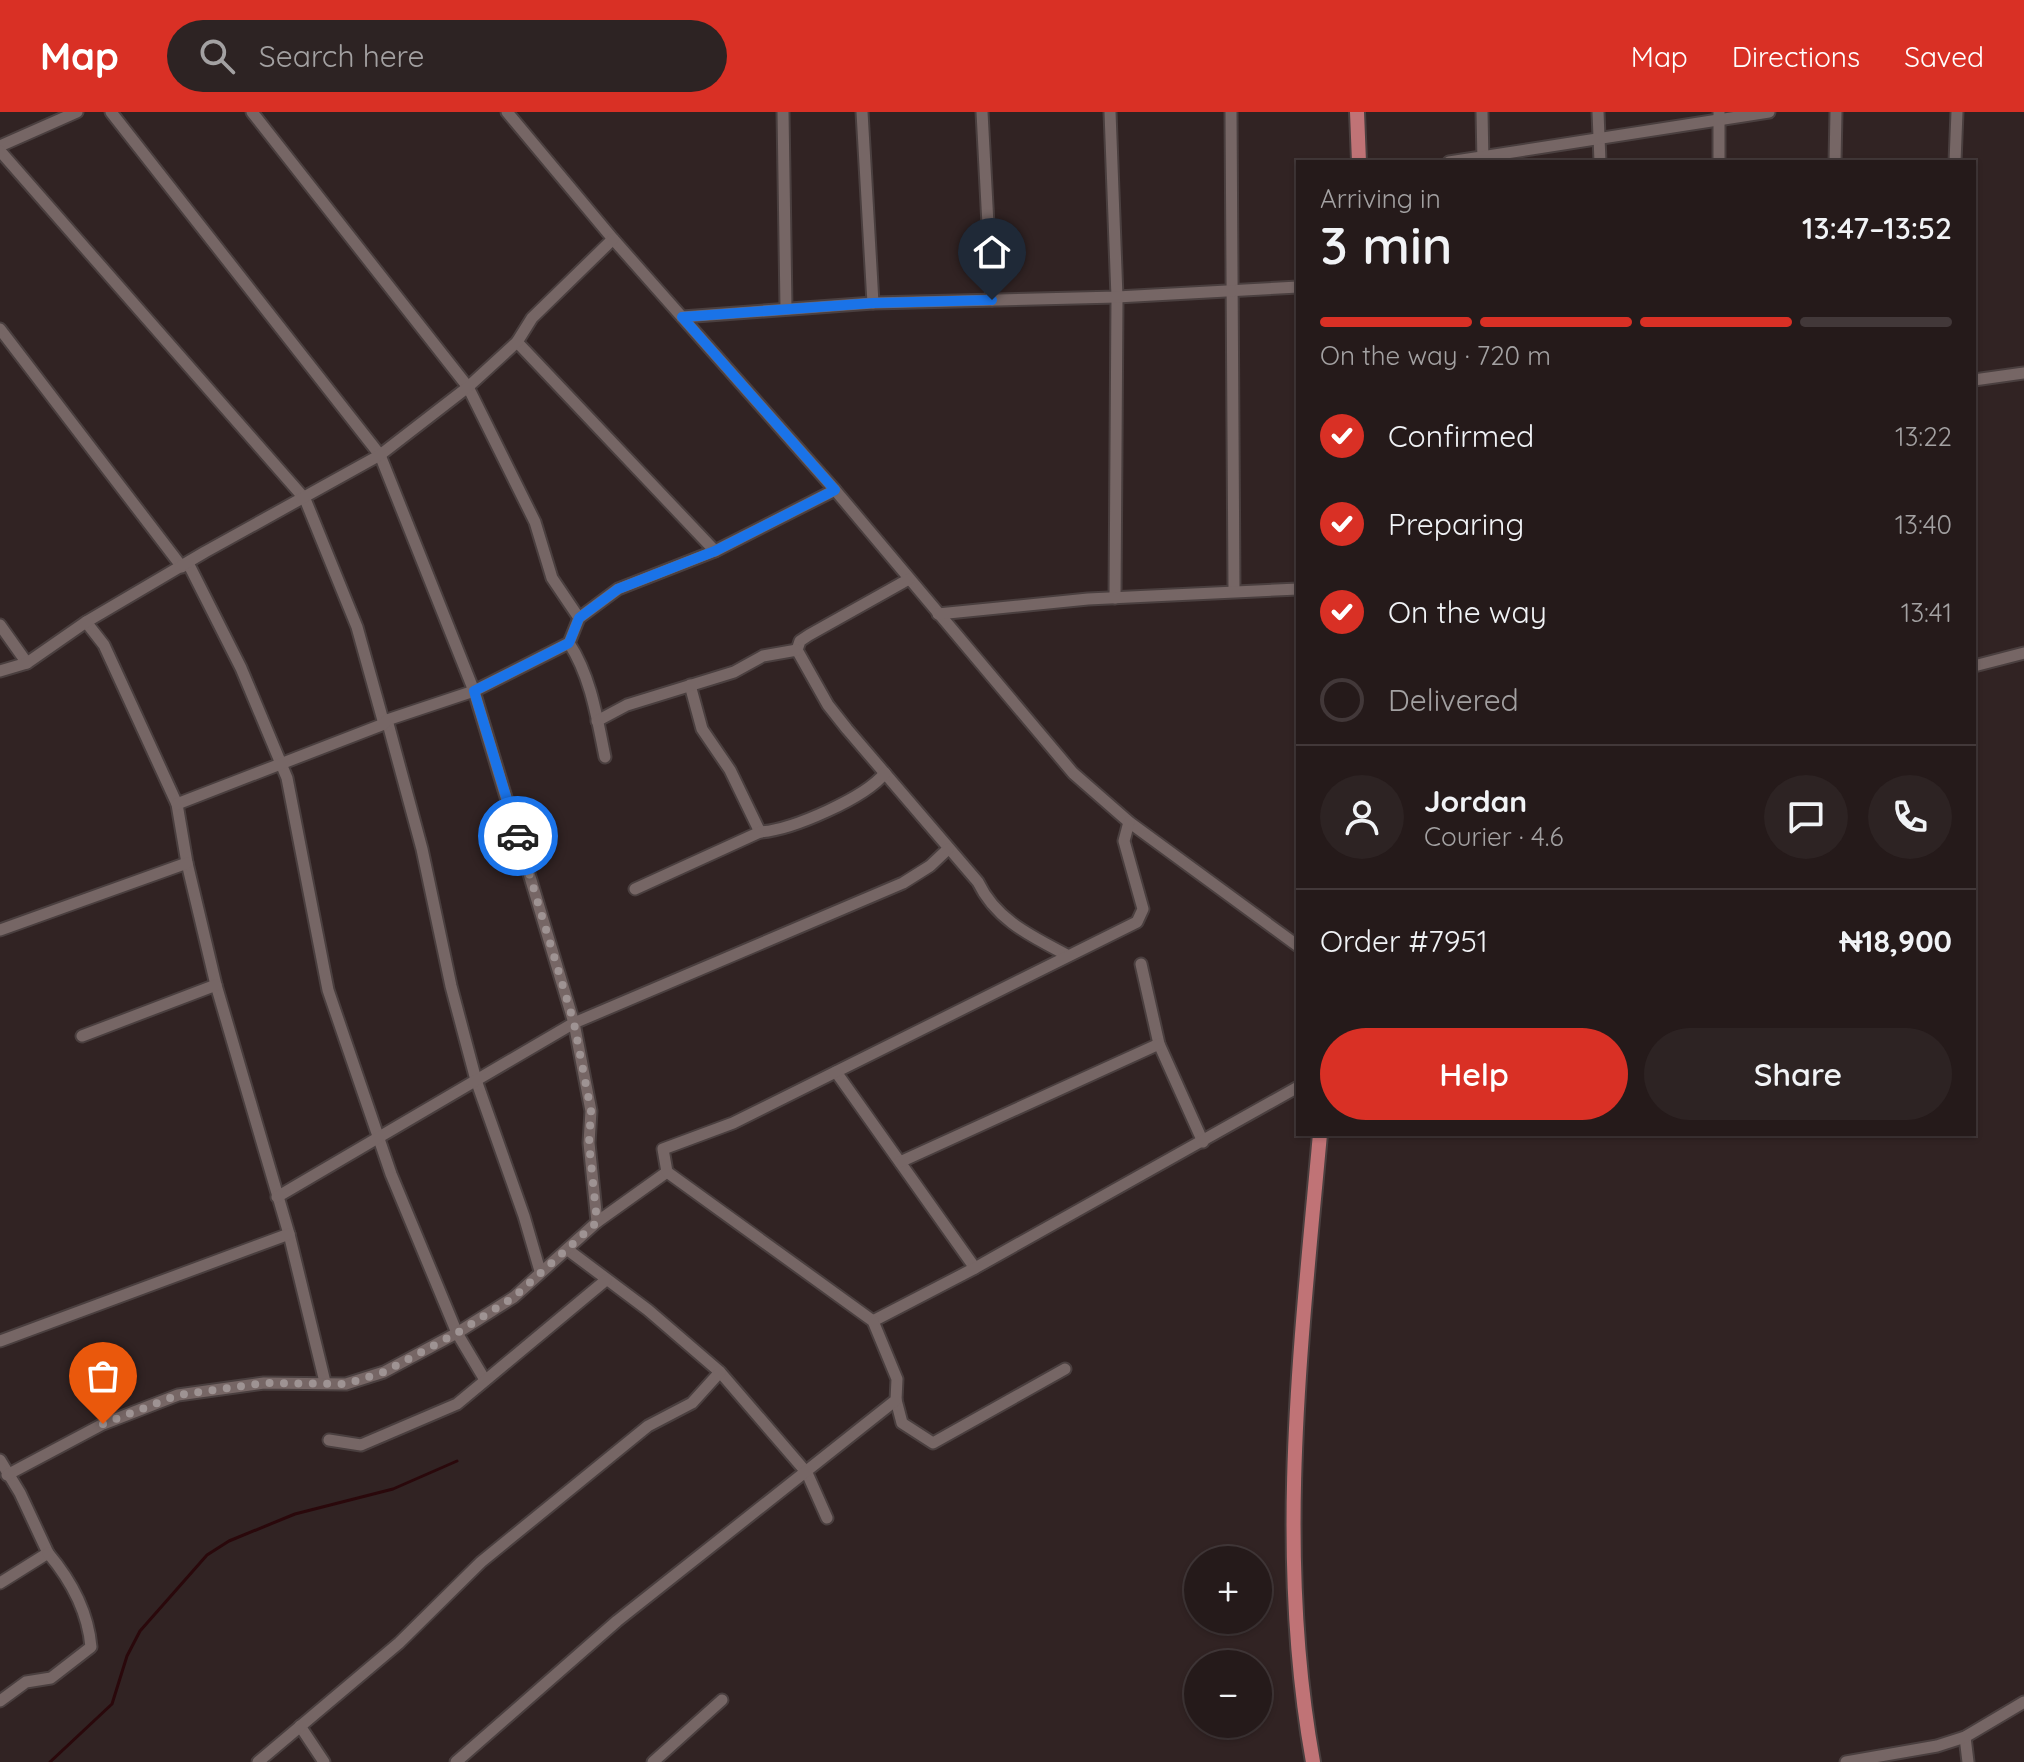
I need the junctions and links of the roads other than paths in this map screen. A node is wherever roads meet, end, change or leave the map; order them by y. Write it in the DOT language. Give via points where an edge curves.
graph roads {
  1 [pos="77,112"];
  2 [pos="111,112"];
  3 [pos="252,112"];
  4 [pos="507,112"];
  5 [pos="783,112"];
  6 [pos="862,112"];
  7 [pos="982,112"];
  8 [pos="1110,112"];
  9 [pos="1231,112"];
  10 [pos="1357,112"];
  11 [pos="1482,112"];
  12 [pos="1598,112"];
  13 [pos="1769,112"];
  14 [pos="1836,112"];
  15 [pos="1957,112"];
  16 [pos="1719,116"];
  17 [pos="52,117"];
  18 [pos="1600,140"];
  19 [pos="0,149"];
  20 [pos="1483,159"];
  21 [pos="1359,160"];
  22 [pos="1600,160"];
  23 [pos="1719,160"];
  24 [pos="1835,160"];
  25 [pos="1955,160"];
  26 [pos="613,239"];
  27 [pos="1296,287"];
  28 [pos="1231,291"];
  29 [pos="1117,297"];
  30 [pos="992,300"];
  31 [pos="873,303"];
  32 [pos="786,308"];
  33 [pos="682,317"];
  34 [pos="0,329"];
  35 [pos="517,342"];
  36 [pos="2024,373"];
  37 [pos="1976,380"];
  38 [pos="468,387"];
  39 [pos="380,455"];
  40 [pos="835,490"];
  41 [pos="305,499"];
  42 [pos="715,551"];
  43 [pos="185,565"];
  44 [pos="909,579"];
  45 [pos="1296,589"];
  46 [pos="1234,590"];
  47 [pos="1115,598"];
  48 [pos="938,614"];
  49 [pos="579,618"];
  50 [pos="86,622"];
  51 [pos="0,625"];
  52 [pos="569,643"];
  53 [pos="797,650"];
  54 [pos="2024,653"];
  55 [pos="27,663"];
  56 [pos="1976,665"];
  57 [pos="0,671"];
  58 [pos="690,685"];
  59 [pos="474,691"];
  60 [pos="597,721"];
  61 [pos="386,722"];
  62 [pos="605,757"];
  63 [pos="280,765"];
  64 [pos="885,773"];
  65 [pos="177,804"];
  66 [pos="1129,822"];
  67 [pos="760,832"];
  68 [pos="948,849"];
  69 [pos="187,863"];
  70 [pos="635,889"];
  71 [pos="0,930"];
  72 [pos="1296,945"];
  73 [pos="1067,955"];
  74 [pos="1141,964"];
  75 [pos="216,985"];
  76 [pos="574,1023"];
  77 [pos="82,1036"];
  78 [pos="1159,1044"];
  79 [pos="836,1072"];
  80 [pos="476,1080"];
  81 [pos="1296,1088"];
  82 [pos="1320,1136"];
  83 [pos="380,1139"];
  84 [pos="1203,1142"];
  85 [pos="900,1162"];
  86 [pos="667,1172"];
  87 [pos="277,1197"];
  88 [pos="597,1222"];
  89 [pos="289,1234"];
  90 [pos="568,1250"];
  91 [pos="975,1268"];
  92 [pos="540,1271"];
  93 [pos="606,1280"];
  94 [pos="873,1321"];
  95 [pos="457,1333"];
  96 [pos="0,1341"];
  97 [pos="1065,1369"];
  98 [pos="720,1372"];
  99 [pos="485,1380"];
  100 [pos="325,1382"];
  101 [pos="896,1400"];
  102 [pos="329,1440"];
  103 [pos="0,1460"];
  104 [pos="807,1473"];
  105 [pos="7,1475"];
  106 [pos="827,1518"];
  107 [pos="48,1553"];
  108 [pos="0,1583"];
  109 [pos="722,1700"];
  110 [pos="0,1701"];
  111 [pos="2024,1702"];
  112 [pos="300,1726"];
  113 [pos="1965,1737"];
  114 [pos="1852,1761"];
  115 [pos="258,1762"];
  116 [pos="324,1762"];
  117 [pos="456,1762"];
  118 [pos="653,1762"];
  119 [pos="1313,1762"];
  120 [pos="1968,1762"];
  1 -- 17 [label="street"];
  2 -- 39 [label="street"];
  3 -- 38 [label="street"];
  4 -- 26 [label="street"];
  5 -- 32 [label="street"];
  6 -- 31 [label="street"];
  7 -- 30 [label="street"];
  8 -- 29 [label="street"];
  9 -- 28 [label="street"];
  10 -- 21 [label="main road"];
  11 -- 20 [label="street"];
  12 -- 18 [label="street"];
  13 -- 16 [label="street"];
  14 -- 24 [label="street"];
  15 -- 25 [label="street"];
  16 -- 18 [label="street"];
  16 -- 23 [label="street"];
  17 -- 19 [label="street"];
  18 -- 20 [label="street"];
  18 -- 22 [label="street"];
  19 -- 41 [label="street"];
  26 -- 33 [label="street"];
  26 -- 35 [label="street" via="532,318"];
  27 -- 28 [label="street"];
  28 -- 29 [label="street"];
  28 -- 46 [label="street"];
  29 -- 30 [label="street"];
  29 -- 47 [label="street"];
  30 -- 31 [label="street"];
  31 -- 32 [label="street"];
  32 -- 33 [label="street"];
  33 -- 40 [label="street"];
  34 -- 43 [label="street"];
  35 -- 38 [label="street"];
  35 -- 42 [label="street"];
  36 -- 37 [label="street"];
  38 -- 39 [label="street"];
  38 -- 49 [label="street" via="535,522 552,578"];
  39 -- 41 [label="street"];
  39 -- 59 [label="street"];
  40 -- 42 [label="street"];
  40 -- 44 [label="street"];
  41 -- 43 [label="street"];
  41 -- 61 [label="street" via="357,627"];
  42 -- 49 [label="street" via="618,589"];
  43 -- 50 [label="street"];
  43 -- 63 [label="street" via="241,668"];
  44 -- 48 [label="street"];
  44 -- 53 [label="street" via="809,635"];
  45 -- 46 [label="street"];
  46 -- 47 [label="street"];
  47 -- 48 [label="street"];
  48 -- 66 [label="street" via="1073,773"];
  49 -- 52 [label="street"];
  50 -- 55 [label="street"];
  50 -- 65 [label="street" via="104,645"];
  51 -- 55 [label="street"];
  52 -- 59 [label="street"];
  52 -- 60 [label="street" via="579,659"];
  53 -- 58 [label="street" via="763,656 734,672"];
  53 -- 64 [label="street" via="828,705"];
  54 -- 56 [label="street"];
  55 -- 57 [label="street"];
  58 -- 60 [label="street" via="627,705"];
  58 -- 67 [label="street" via="702,729 730,770"];
  59 -- 61 [label="street"];
  59 -- 76 [label="street"];
  60 -- 62 [label="street"];
  61 -- 63 [label="street"];
  61 -- 80 [label="street"];
  63 -- 65 [label="street"];
  63 -- 83 [label="street" via="287,778 328,990"];
  64 -- 67 [label="street" via="876,784 833,806 776,831"];
  64 -- 68 [label="street"];
  65 -- 69 [label="street"];
  66 -- 72 [label="street"];
  66 -- 73 [label="street" via="1124,841 1143,909 1137,922"];
  67 -- 70 [label="street"];
  68 -- 73 [label="street" via="978,882 986,900 1017,929"];
  68 -- 76 [label="street" via="903,883"];
  69 -- 71 [label="street"];
  69 -- 75 [label="street"];
  73 -- 79 [label="street"];
  74 -- 78 [label="street"];
  75 -- 77 [label="street"];
  75 -- 87 [label="street"];
  76 -- 80 [label="street"];
  76 -- 88 [label="street" via="591,1111"];
  78 -- 84 [label="street"];
  78 -- 85 [label="street"];
  79 -- 85 [label="street"];
  79 -- 86 [label="street" via="710,1133 663,1149"];
  80 -- 83 [label="street"];
  80 -- 92 [label="street"];
  81 -- 84 [label="street"];
  82 -- 119 [label="main road" via="1295,1403 1292,1526 1297,1648"];
  83 -- 87 [label="street"];
  83 -- 95 [label="street"];
  84 -- 91 [label="street"];
  85 -- 91 [label="street"];
  86 -- 88 [label="street"];
  86 -- 94 [label="street"];
  87 -- 89 [label="street"];
  88 -- 90 [label="street"];
  89 -- 96 [label="street"];
  89 -- 100 [label="street"];
  90 -- 92 [label="street"];
  90 -- 93 [label="street"];
  91 -- 94 [label="street"];
  92 -- 95 [label="street" via="514,1297"];
  93 -- 98 [label="street"];
  93 -- 99 [label="street"];
  94 -- 101 [label="street" via="897,1379"];
  95 -- 99 [label="street"];
  95 -- 100 [label="street" via="384,1372 346,1384"];
  97 -- 101 [label="street" via="933,1443 902,1423"];
  98 -- 104 [label="street"];
  98 -- 112 [label="street" via="692,1403 648,1426 481,1562 399,1643"];
  99 -- 102 [label="street" via="457,1404 403,1430 361,1445"];
  100 -- 105 [label="street" via="264,1383 178,1395 103,1424"];
  101 -- 104 [label="street"];
  103 -- 105 [label="street"];
  104 -- 106 [label="street"];
  104 -- 117 [label="street" via="617,1621"];
  105 -- 107 [label="street"];
  107 -- 108 [label="street"];
  107 -- 110 [label="street" via="76,1597 91,1647 51,1678 26,1682"];
  109 -- 118 [label="street"];
  111 -- 113 [label="street"];
  112 -- 115 [label="street"];
  112 -- 116 [label="street"];
  113 -- 114 [label="street"];
  113 -- 120 [label="street"];
}
